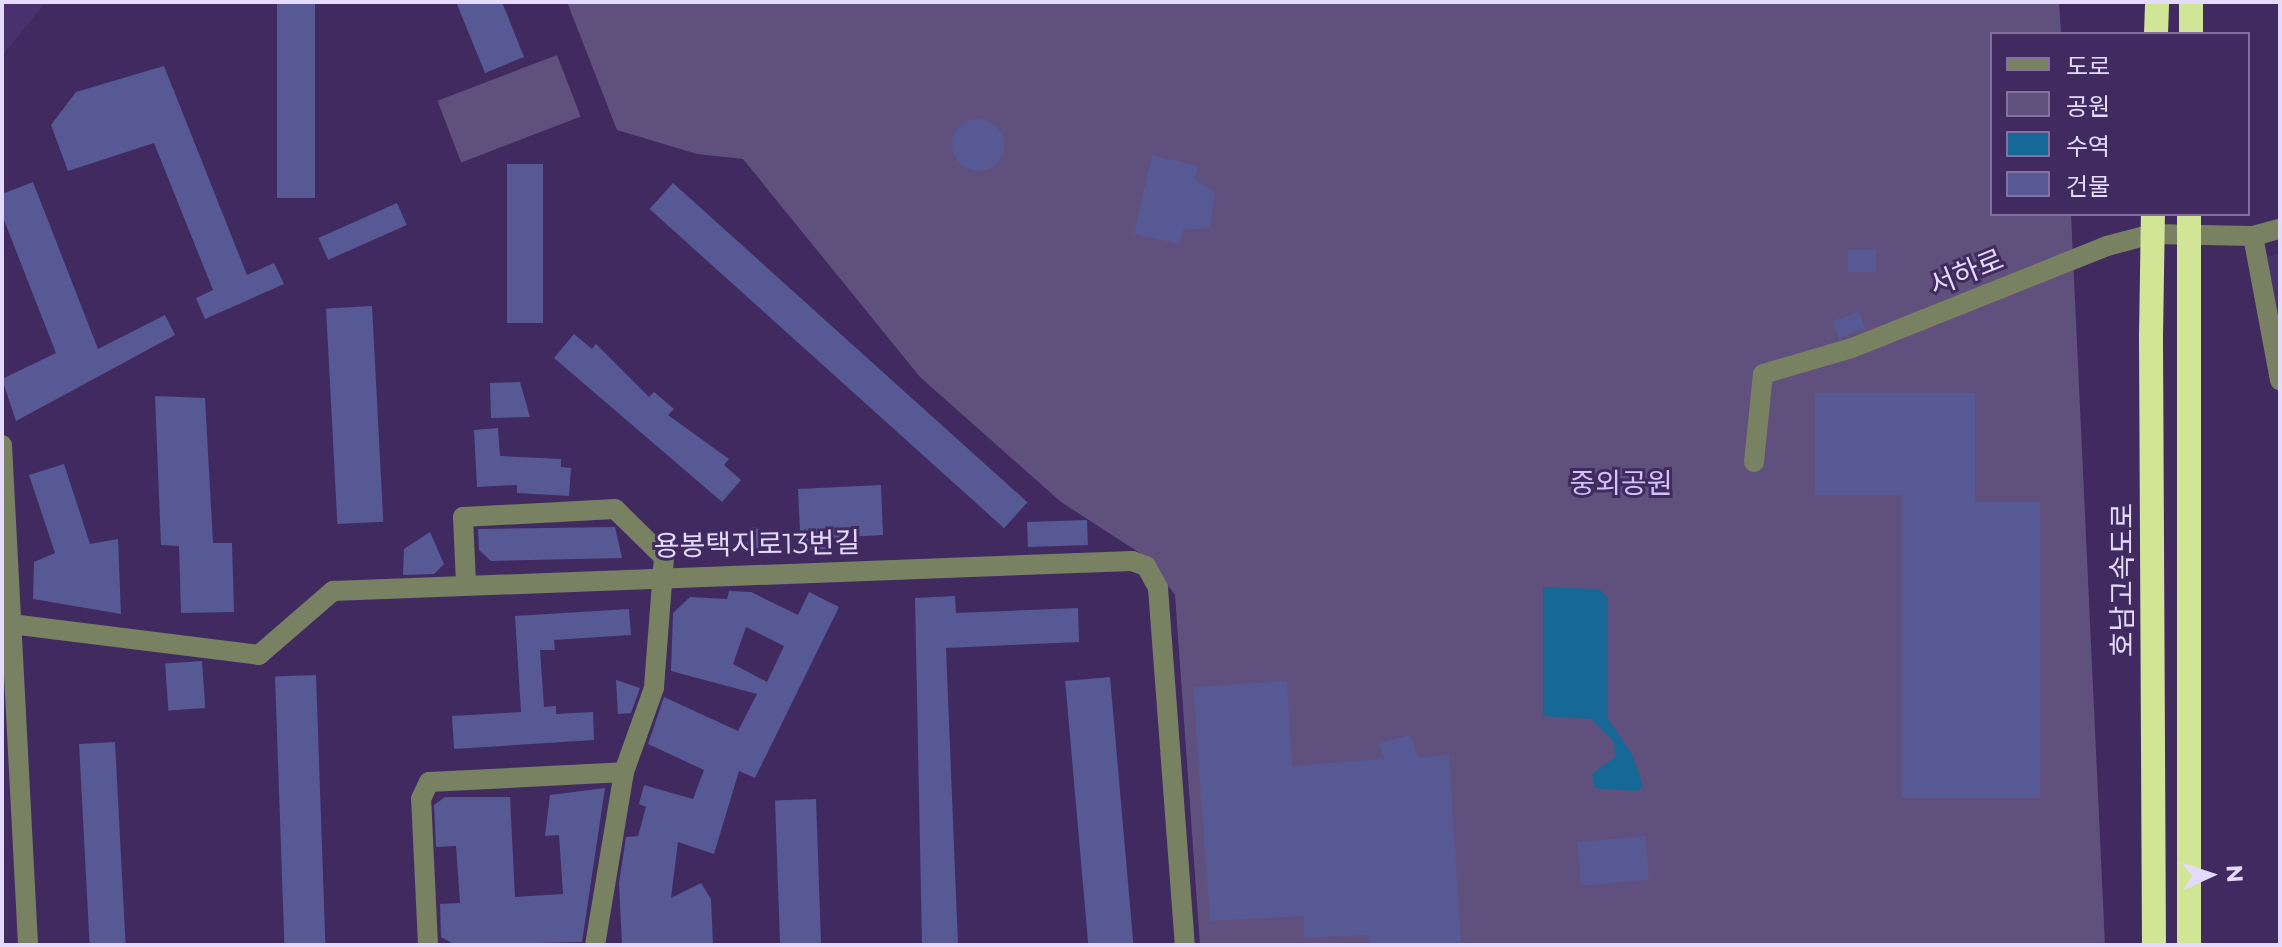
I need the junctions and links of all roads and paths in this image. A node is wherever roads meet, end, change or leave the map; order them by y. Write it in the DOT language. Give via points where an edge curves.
graph roads {
  1 [pos="2157,2"];
  2 [pos="2191,2"];
  3 [pos="2156,32"];
  4 [pos="2191,32"];
  5 [pos="2153,216"];
  6 [pos="2189,216"];
  7 [pos="2280,229"];
  8 [pos="2253,236"];
  9 [pos="2280,380"];
  10 [pos="2,445"];
  11 [pos="1754,462"];
  12 [pos="667,574"];
  13 [pos="466,583"];
  14 [pos="11,624"];
  15 [pos="624,772"];
  16 [pos="28,945"];
  17 [pos="428,945"];
  18 [pos="595,945"];
  19 [pos="1185,945"];
  20 [pos="2154,945"];
  21 [pos="2189,945"];
  1 -- 3 [label="highway"];
  2 -- 4 [label="highway"];
  5 -- 20 [label="highway, 호남고속도로, bridge"];
  6 -- 21 [label="highway, bridge"];
  7 -- 8 [label="street, 서하로"];
  8 -- 9 [label="street"];
  8 -- 11 [label="street, 서하로" via="2152,234 2107,246 1852,348 1763,374"];
  10 -- 14 [label="street"];
  12 -- 13 [label="street, 용봉택지로13번길"];
  12 -- 13 [label="street" via="660,547 615,509 463,517"];
  12 -- 15 [label="street" via="654,688"];
  12 -- 19 [label="street, 용봉택지로13번길" via="1146,566 1158,588"];
  13 -- 14 [label="street, 용봉택지로13번길" via="333,591 259,655"];
  14 -- 16 [label="street"];
  15 -- 17 [label="street" via="429,782 421,799"];
  15 -- 18 [label="street"];
}
